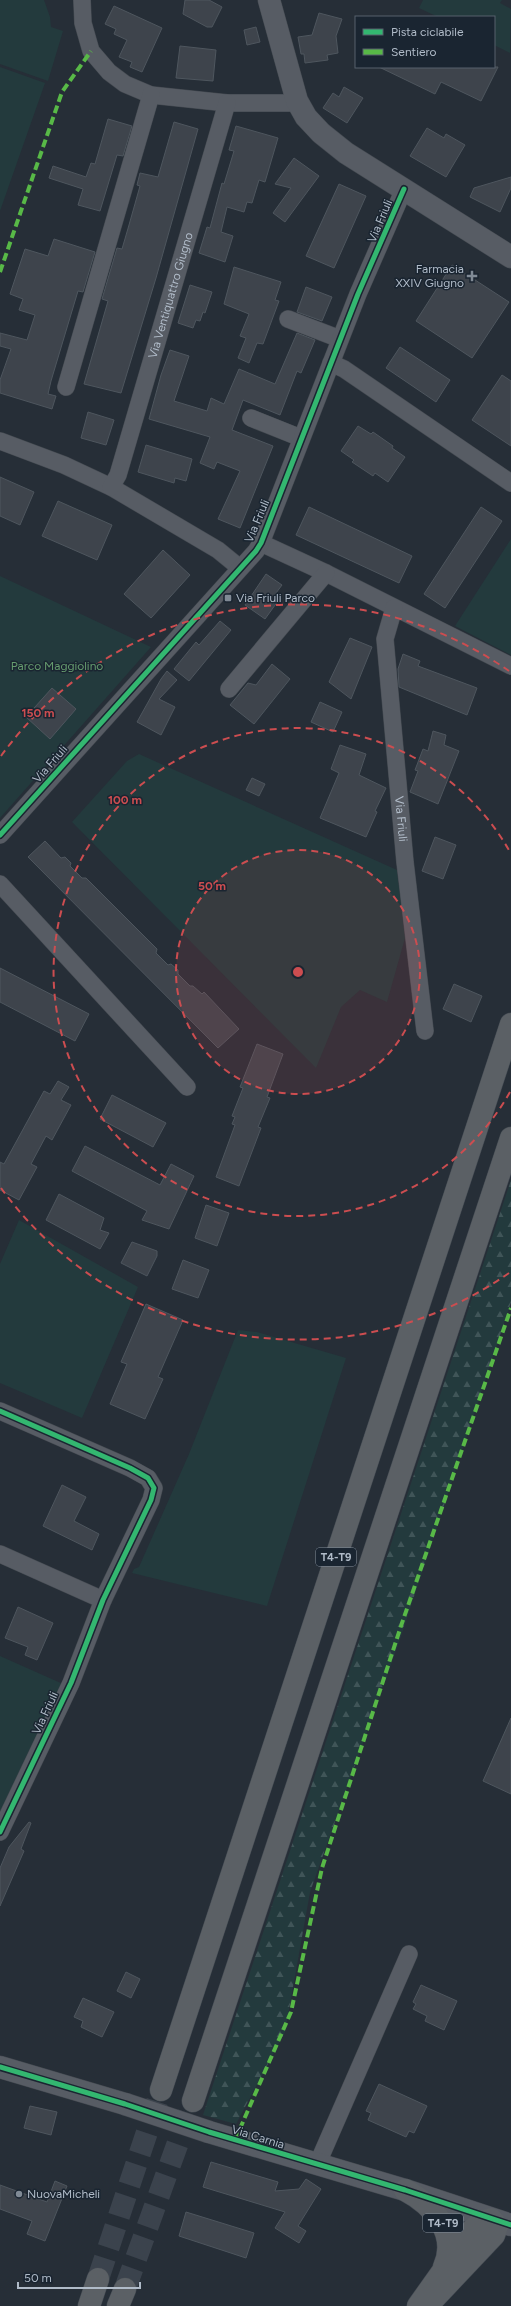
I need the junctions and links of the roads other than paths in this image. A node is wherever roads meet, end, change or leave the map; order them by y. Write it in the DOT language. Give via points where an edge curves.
graph roads {
  1 [pos="82,0"];
  2 [pos="269,0"];
  3 [pos="152,95"];
  4 [pos="297,101"];
  5 [pos="226,103"];
  6 [pos="404,190"];
  7 [pos="511,257"];
  8 [pos="288,319"];
  9 [pos="340,339"];
  10 [pos="331,363"];
  11 [pos="66,387"];
  12 [pos="251,418"];
  13 [pos="301,438"];
  14 [pos="0,441"];
  15 [pos="511,483"];
  16 [pos="111,487"];
  17 [pos="261,543"];
  18 [pos="240,568"];
  19 [pos="326,573"];
  20 [pos="394,608"];
  21 [pos="511,666"];
  22 [pos="229,689"];
  23 [pos="0,835"];
  24 [pos="0,884"];
  25 [pos="511,1024"];
  26 [pos="425,1031"];
  27 [pos="187,1087"];
  28 [pos="511,1138"];
  29 [pos="0,1412"];
  30 [pos="0,1554"];
  31 [pos="103,1600"];
  32 [pos="0,1832"];
  33 [pos="409,1954"];
  34 [pos="0,2067"];
  35 [pos="161,2090"];
  36 [pos="193,2101"];
  37 [pos="317,2165"];
  38 [pos="405,2190"];
  39 [pos="501,2222"];
  40 [pos="511,2228"];
  41 [pos="489,2240"];
  42 [pos="98,2279"];
  43 [pos="441,2280"];
  44 [pos="89,2306"];
  45 [pos="412,2306"];
  46 [pos="418,2306"];
  47 [pos="426,2306"];
  48 [pos="430,2306"];
  1 -- 3 [label="street" via="83,23 91,51 109,72 125,84"];
  2 -- 4 [label="street"];
  3 -- 5 [label="street"];
  3 -- 11 [label="street"];
  4 -- 5 [label="street"];
  4 -- 6 [label="street" via="306,117 321,133 346,153"];
  5 -- 16 [label="street, Via Ventiquattro Giugno" via="118,475"];
  6 -- 7 [label="street"];
  6 -- 9 [label="street, Via Friuli"];
  8 -- 9 [label="street"];
  9 -- 10 [label="street, Via Friuli"];
  10 -- 13 [label="street, Via Friuli"];
  10 -- 15 [label="street" via="344,369"];
  12 -- 13 [label="street"];
  13 -- 17 [label="street, Via Friuli"];
  14 -- 16 [label="street" via="64,465"];
  16 -- 18 [label="street" via="218,550"];
  17 -- 18 [label="street, Via Friuli"];
  17 -- 19 [label="street, Via Friuli"];
  18 -- 23 [label="street, Via Friuli"];
  19 -- 20 [label="street, Via Friuli"];
  19 -- 22 [label="street"];
  20 -- 21 [label="street, Via Friuli"];
  20 -- 26 [label="street, Via Friuli" via="385,639 405,862"];
  24 -- 27 [label="street"];
  25 -- 35 [label="highway, T4-T9"];
  28 -- 36 [label="highway, T4-T9"];
  29 -- 31 [label="street, Via Friuli" via="130,1468 148,1478 154,1488 151,1500"];
  30 -- 31 [label="street"];
  31 -- 32 [label="street, Via Friuli" via="71,1683"];
  33 -- 37 [label="street"];
  34 -- 37 [label="street, Via Carnia, bridge"];
  37 -- 38 [label="street, Via Carnia"];
  38 -- 39 [label="street, Via Carnia"];
  38 -- 43 [label="highway, T4-T9" via="427,2204 443,2224 449,2249"];
  39 -- 41 [label="highway, T4-T9"];
  39 -- 43 [label="highway, T4-T9" via="481,2222 472,2230"];
  40 -- 41 [label="highway, T4-T9"];
  41 -- 43 [label="highway, T4-T9"];
  42 -- 44 [label="highway"];
  43 -- 45 [label="highway, T4-T9"];
  43 -- 46 [label="highway, T4-T9"];
  43 -- 47 [label="highway, T4-T9"];
  43 -- 48 [label="highway, T4-T9"];
}
